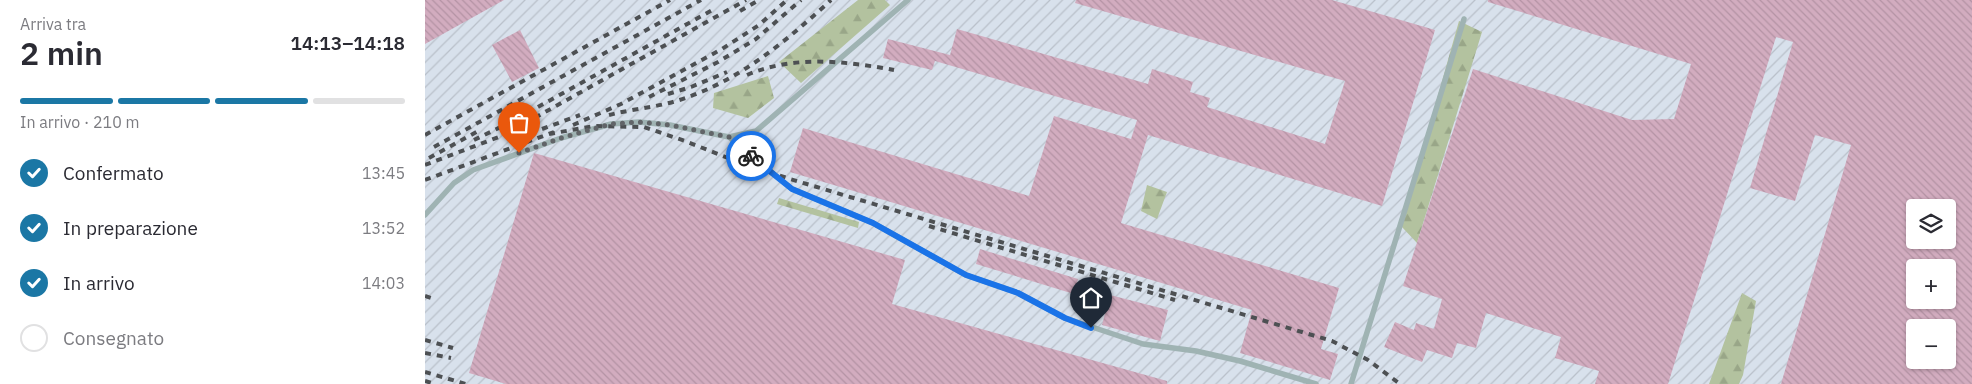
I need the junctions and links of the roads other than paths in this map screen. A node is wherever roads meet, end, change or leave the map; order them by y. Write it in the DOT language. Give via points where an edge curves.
graph roads {
  1 [pos="908,0"];
  2 [pos="1464,19"];
  3 [pos="729,137"];
  4 [pos="425,215"];
  5 [pos="1316,384"];
  6 [pos="1351,384"];
  1 -- 3 [label="lane" via="756,131"];
  2 -- 6 [label="lane"];
  3 -- 4 [label="lane" via="670,125 611,124 561,138 473,170 454,183"];
  3 -- 5 [label="lane" via="792,189 873,223 966,275 1018,293 1065,318 1143,344 1196,351"];
}
